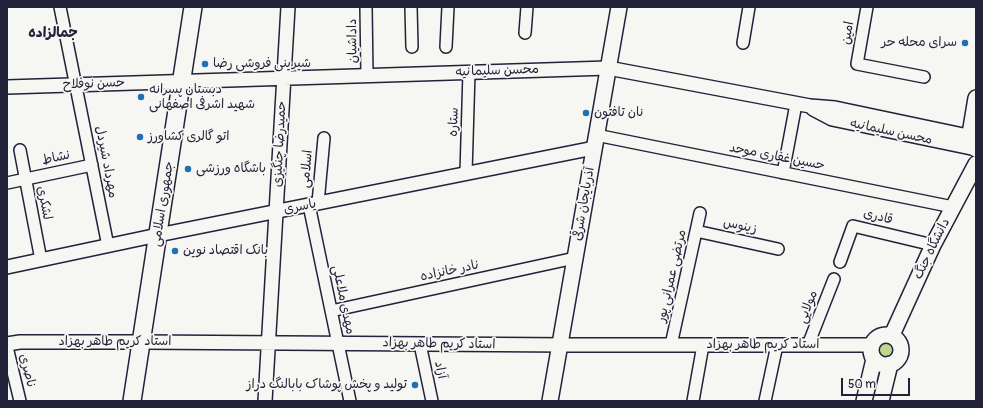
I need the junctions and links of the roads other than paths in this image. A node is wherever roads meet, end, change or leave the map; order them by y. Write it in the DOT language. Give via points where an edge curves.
graph roads {
  1 [pos="60,7"];
  2 [pos="193,7"];
  3 [pos="288,7"];
  4 [pos="366,7"];
  5 [pos="411,7"];
  6 [pos="448,7"];
  7 [pos="527,7"];
  8 [pos="619,7"];
  9 [pos="749,7"];
  10 [pos="867,7"];
  11 [pos="525,33"];
  12 [pos="743,43"];
  13 [pos="412,47"];
  14 [pos="446,47"];
  15 [pos="608,68"];
  16 [pos="469,72"];
  17 [pos="367,75"];
  18 [pos="924,77"];
  19 [pos="284,78"];
  20 [pos="182,81"];
  21 [pos="76,84"];
  22 [pos="7,87"];
  23 [pos="976,98"];
  24 [pos="796,104"];
  25 [pos="973,137"];
  26 [pos="324,138"];
  27 [pos="595,142"];
  28 [pos="20,150"];
  29 [pos="976,164"];
  30 [pos="92,165"];
  31 [pos="783,173"];
  32 [pos="466,174"];
  33 [pos="976,178"];
  34 [pos="26,179"];
  35 [pos="7,183"];
  36 [pos="314,204"];
  37 [pos="953,207"];
  38 [pos="276,212"];
  39 [pos="700,213"];
  40 [pos="696,231"];
  41 [pos="152,236"];
  42 [pos="933,245"];
  43 [pos="108,246"];
  44 [pos="778,249"];
  45 [pos="575,258"];
  46 [pos="41,260"];
  47 [pos="840,262"];
  48 [pos="7,267"];
  49 [pos="834,279"];
  50 [pos="331,312"];
  51 [pos="895,337"];
  52 [pos="142,342"];
  53 [pos="268,343"];
  54 [pos="338,343"];
  55 [pos="420,344"];
  56 [pos="560,345"];
  57 [pos="671,345"];
  58 [pos="702,345"];
  59 [pos="777,345"];
  60 [pos="808,345"];
  61 [pos="7,346"];
  62 [pos="873,352"];
  63 [pos="890,364"];
  64 [pos="20,401"];
  65 [pos="132,401"];
  66 [pos="264,401"];
  67 [pos="350,401"];
  68 [pos="432,401"];
  69 [pos="550,401"];
  70 [pos="693,401"];
  71 [pos="765,401"];
  72 [pos="864,401"];
  73 [pos="881,401"];
  1 -- 21 [label="street, مهرداد شیردل"];
  2 -- 20 [label="main road, جمهوری اسلامی"];
  3 -- 19 [label="street, حمیدرضا چنگیزی"];
  4 -- 17 [label="street, داداشیان"];
  5 -- 13 [label="street"];
  6 -- 14 [label="street"];
  7 -- 11 [label="street"];
  8 -- 15 [label="main road, آذربایجان شرقی"];
  9 -- 12 [label="street"];
  10 -- 18 [label="street, امین" via="857,64"];
  15 -- 16 [label="street, محسن سلیمانیه"];
  15 -- 24 [label="street, محسن سلیمانیه"];
  15 -- 27 [label="main road, آذربایجان شرقی"];
  16 -- 17 [label="street, محسن سلیمانیه"];
  16 -- 32 [label="street, ستاره"];
  17 -- 19 [label="street, محسن سلیمانیه"];
  19 -- 20 [label="street, محسن سلیمانیه"];
  19 -- 38 [label="street, حمیدرضا چنگیزی"];
  20 -- 21 [label="street, حسن نوفلاح"];
  20 -- 41 [label="main road, جمهوری اسلامی"];
  21 -- 22 [label="street, حسن نوفلاح"];
  21 -- 30 [label="street, مهرداد شیردل"];
  23 -- 25 [label="main road"];
  24 -- 25 [label="street, محسن سلیمانیه" via="835,108"];
  24 -- 31 [label="street"];
  26 -- 36 [label="street, اسلامی"];
  27 -- 31 [label="street, حسین غفاری موحد"];
  27 -- 32 [label="street, یاسری"];
  27 -- 45 [label="main road, آذربایجان شرقی"];
  28 -- 34 [label="street, لشکری"];
  29 -- 37 [label="main road, دانشگاه جنگ"];
  30 -- 34 [label="street, نشاط"];
  30 -- 43 [label="street, مهرداد شیردل"];
  31 -- 37 [label="street, حسین غفاری موحد"];
  32 -- 36 [label="street, یاسری"];
  33 -- 51 [label="main road, دانشگاه جنگ"];
  34 -- 35 [label="street, نشاط"];
  34 -- 46 [label="street, لشکری"];
  36 -- 38 [label="street, یاسری"];
  36 -- 50 [label="street, مهدی ملاعلی"];
  37 -- 42 [label="main road, دانشگاه جنگ"];
  38 -- 41 [label="street, یاسری"];
  38 -- 53 [label="street, حمیدرضا چنگیزی"];
  39 -- 40 [label="street, مرتضی عمرانی پور"];
  40 -- 44 [label="street, زینوس"];
  40 -- 57 [label="street, مرتضی عمرانی پور"];
  41 -- 43 [label="street, یاسری"];
  41 -- 52 [label="main road, جمهوری اسلامی"];
  42 -- 47 [label="street, قادری" via="853,226"];
  42 -- 51 [label="main road, دانشگاه جنگ"];
  43 -- 46 [label="street, یاسری"];
  45 -- 50 [label="street, نادر خانزاده"];
  45 -- 56 [label="main road, آذربایجان شرقی"];
  46 -- 48 [label="street, یاسری"];
  49 -- 60 [label="street, مولایی"];
  50 -- 54 [label="street, مهدی ملاعلی"];
  51 -- 62 [label="main road" via="878,337"];
  51 -- 63 [label="main road" via="900,343 901,352 897,360"];
  52 -- 53 [label="street, استاد کریم طاهر بهزاد"];
  52 -- 61 [label="street, استاد کریم طاهر بهزاد" via="20,342"];
  52 -- 65 [label="main road, جمهوری اسلامی"];
  53 -- 54 [label="street, استاد کریم طاهر بهزاد"];
  53 -- 66 [label="street, حمیدرضا چنگیزی"];
  54 -- 55 [label="street, استاد کریم طاهر بهزاد"];
  54 -- 67 [label="street, مهدی ملاعلی"];
  55 -- 56 [label="street, استاد کریم طاهر بهزاد"];
  55 -- 68 [label="street, آزاد"];
  56 -- 57 [label="street, استاد کریم طاهر بهزاد"];
  56 -- 69 [label="main road, آذربایجان شرقی"];
  57 -- 58 [label="street, استاد کریم طاهر بهزاد"];
  58 -- 59 [label="street, استاد کریم طاهر بهزاد"];
  58 -- 70 [label="street"];
  59 -- 60 [label="street, استاد کریم طاهر بهزاد"];
  59 -- 71 [label="street"];
  60 -- 62 [label="street, استاد کریم طاهر بهزاد"];
  61 -- 64 [label="street, ناصری"];
  62 -- 63 [label="main road" via="881,364"];
  62 -- 72 [label="main road"];
  63 -- 73 [label="main road"];
}
